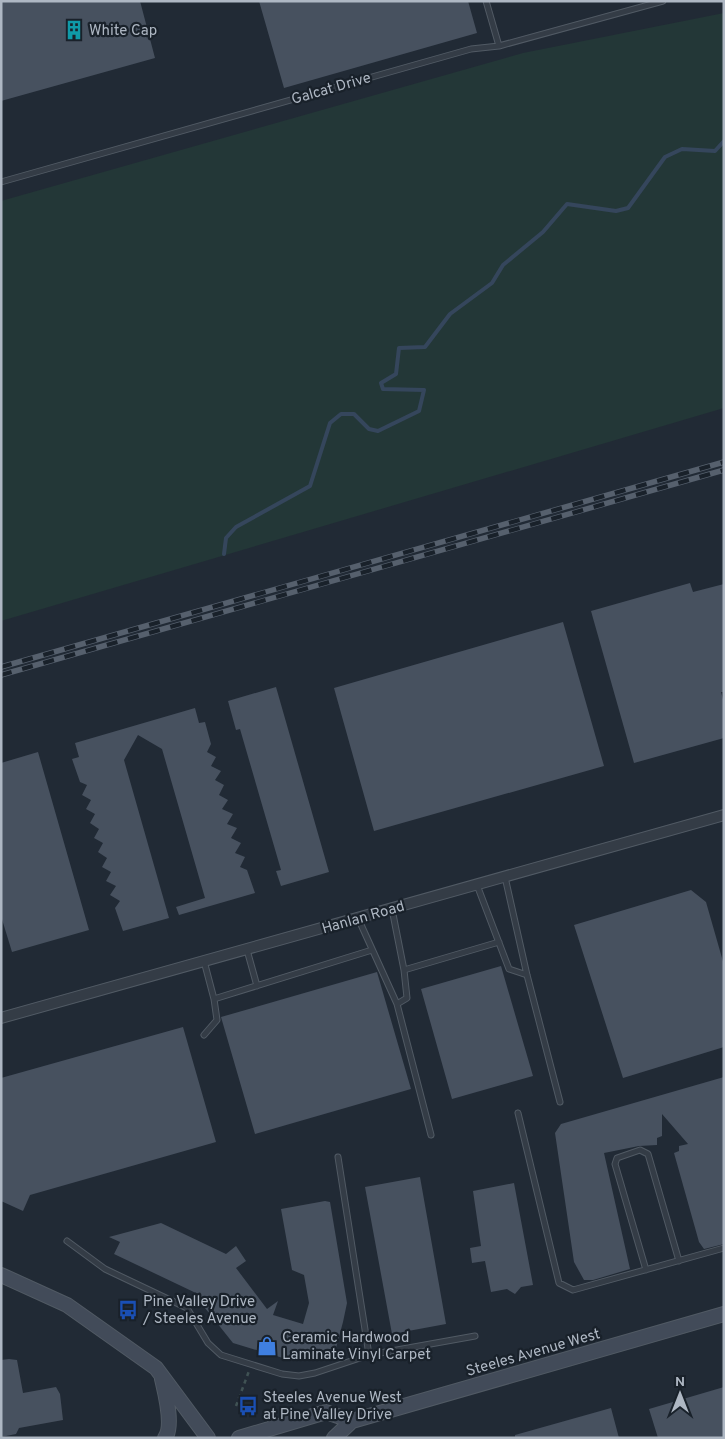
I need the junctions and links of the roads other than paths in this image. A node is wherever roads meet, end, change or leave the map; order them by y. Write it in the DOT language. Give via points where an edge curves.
graph roads {
  1 [pos="486,1"];
  2 [pos="662,1"];
  3 [pos="498,46"];
  4 [pos="1,182"];
  5 [pos="723,818"];
  6 [pos="505,877"];
  7 [pos="477,885"];
  8 [pos="392,909"];
  9 [pos="358,918"];
  10 [pos="499,942"];
  11 [pos="247,950"];
  12 [pos="372,950"];
  13 [pos="204,961"];
  14 [pos="404,970"];
  15 [pos="527,975"];
  16 [pos="257,986"];
  17 [pos="214,999"];
  18 [pos="397,1004"];
  19 [pos="1,1018"];
  20 [pos="204,1035"];
  21 [pos="560,1102"];
  22 [pos="518,1113"];
  23 [pos="431,1135"];
  24 [pos="338,1157"];
  25 [pos="67,1241"];
  26 [pos="724,1248"];
  27 [pos="679,1261"];
  28 [pos="646,1270"];
  29 [pos="1,1275"];
  30 [pos="724,1314"];
  31 [pos="474,1336"];
  32 [pos="369,1354"];
  33 [pos="160,1373"];
  34 [pos="352,1421"];
  35 [pos="165,1438"];
  36 [pos="208,1438"];
  37 [pos="239,1438"];
  38 [pos="334,1438"];
  1 -- 3 [label="lane"];
  2 -- 3 [label="lane, Galcat Drive"];
  3 -- 4 [label="lane, Galcat Drive" via="471,49"];
  5 -- 6 [label="street, Hanlan Road"];
  6 -- 7 [label="street, Hanlan Road"];
  6 -- 15 [label="lane"];
  7 -- 8 [label="street, Hanlan Road"];
  7 -- 10 [label="lane"];
  8 -- 9 [label="street, Hanlan Road"];
  8 -- 14 [label="lane"];
  9 -- 11 [label="street, Hanlan Road"];
  9 -- 12 [label="lane"];
  10 -- 14 [label="lane"];
  10 -- 15 [label="lane" via="509,968"];
  11 -- 13 [label="street, Hanlan Road"];
  11 -- 16 [label="lane"];
  12 -- 16 [label="lane"];
  12 -- 18 [label="lane"];
  13 -- 17 [label="lane"];
  13 -- 19 [label="street, Hanlan Road"];
  14 -- 18 [label="lane" via="407,998"];
  15 -- 21 [label="lane"];
  16 -- 17 [label="lane"];
  17 -- 20 [label="lane" via="217,1020"];
  18 -- 23 [label="lane"];
  22 -- 28 [label="lane" via="559,1283 573,1290"];
  24 -- 32 [label="lane"];
  25 -- 32 [label="lane" via="105,1269 187,1308 208,1343 221,1355 299,1376"];
  26 -- 27 [label="lane"];
  27 -- 28 [label="lane"];
  27 -- 28 [label="lane" via="648,1154 640,1150 617,1158 615,1164"];
  29 -- 33 [label="main road" via="67,1305"];
  30 -- 34 [label="main road, Steeles Avenue West"];
  31 -- 32 [label="lane"];
  33 -- 35 [label="main road" via="168,1417"];
  33 -- 36 [label="main road"];
  34 -- 37 [label="main road" via="326,1412"];
  34 -- 38 [label="main road, Steeles Avenue West"];
}
